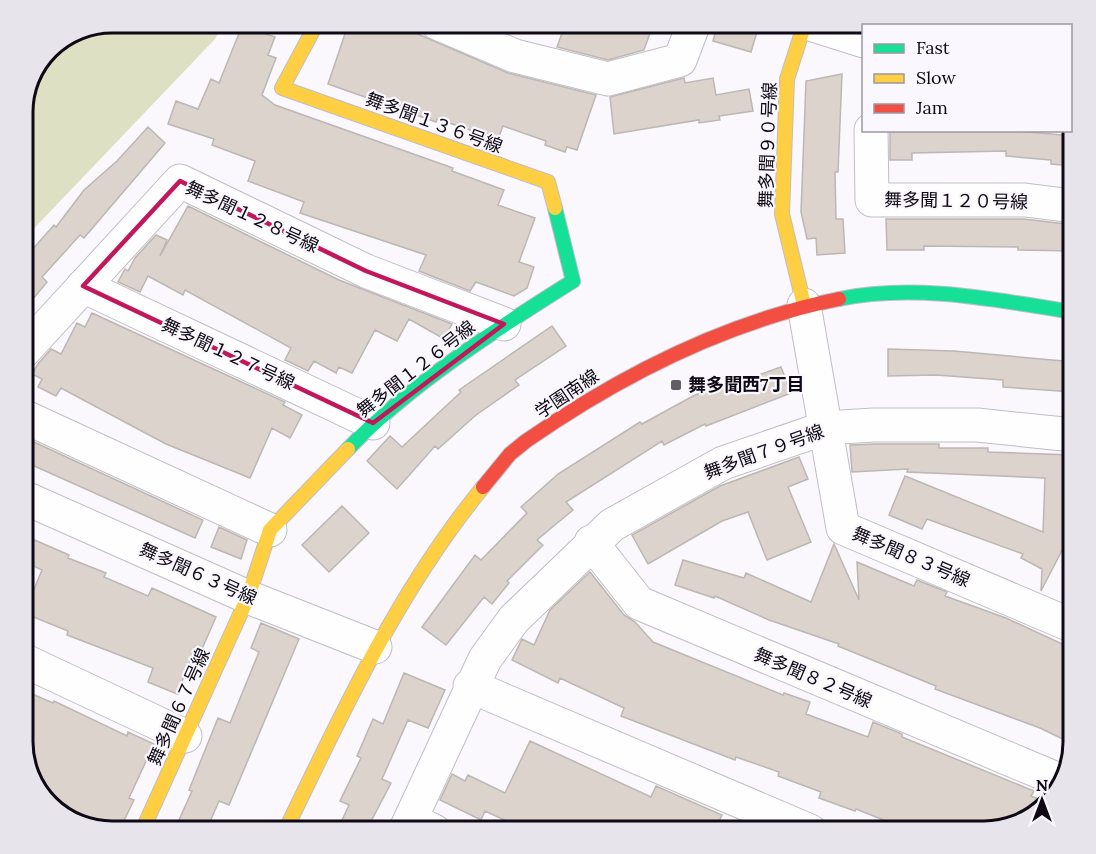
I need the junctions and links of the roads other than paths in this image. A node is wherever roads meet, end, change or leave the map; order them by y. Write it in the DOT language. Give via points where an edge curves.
graph roads {
  1 [pos="311,33"];
  2 [pos="462,33"];
  3 [pos="690,33"];
  4 [pos="802,33"];
  5 [pos="840,33"];
  6 [pos="862,40"];
  7 [pos="871,132"];
  8 [pos="1063,205"];
  9 [pos="573,281"];
  10 [pos="83,286"];
  11 [pos="804,305"];
  12 [pos="1063,310"];
  13 [pos="504,324"];
  14 [pos="33,341"];
  15 [pos="33,421"];
  16 [pos="373,423"];
  17 [pos="825,428"];
  18 [pos="1063,434"];
  19 [pos="33,501"];
  20 [pos="270,530"];
  21 [pos="591,543"];
  22 [pos="248,597"];
  23 [pos="1063,622"];
  24 [pos="375,647"];
  25 [pos="33,665"];
  26 [pos="470,686"];
  27 [pos="185,736"];
  28 [pos="1054,778"];
  29 [pos="147,821"];
  30 [pos="290,821"];
  31 [pos="419,821"];
  32 [pos="787,821"];
  1 -- 9 [label="street, 舞多聞１３６号線" via="282,88 548,182"];
  2 -- 3 [label="street" via="515,56 608,79 680,60"];
  4 -- 11 [label="street, 舞多聞９０号線" via="787,79 782,214"];
  5 -- 6 [label="street"];
  7 -- 8 [label="street, 舞多聞１２０号線" via="872,200 1025,200"];
  9 -- 13 [label="street, 舞多聞１２６号線"];
  10 -- 13 [label="street, 舞多聞１２８号線" via="180,181 366,271"];
  10 -- 14 [label="street, 舞多聞１２８号線"];
  10 -- 16 [label="street, 舞多聞１２７号線"];
  11 -- 12 [label="street, 学園南線" via="883,293 927,293"];
  11 -- 17 [label="street"];
  11 -- 24 [label="street, 学園南線" via="699,343 624,378 512,452 433,551"];
  13 -- 16 [label="street, 舞多聞１２６号線"];
  15 -- 20 [label="street"];
  16 -- 20 [label="street, 舞多聞１２６号線"];
  17 -- 18 [label="street, 舞多聞７９号線" via="874,424 977,425"];
  17 -- 21 [label="street, 舞多聞７９号線" via="723,463 612,525"];
  17 -- 23 [label="street, 舞多聞８３号線" via="843,528"];
  19 -- 22 [label="street, 舞多聞６３号線"];
  20 -- 22 [label="street, 舞多聞１２６号線"];
  21 -- 26 [label="street, 舞多聞７９号線" via="513,619"];
  21 -- 28 [label="street, 舞多聞８２号線" via="639,603"];
  22 -- 24 [label="street, 舞多聞６３号線"];
  22 -- 27 [label="street, 舞多聞６７号線"];
  24 -- 30 [label="street, 学園南線"];
  25 -- 27 [label="street"];
  26 -- 31 [label="street, 舞多聞７９号線"];
  26 -- 32 [label="street"];
  27 -- 29 [label="street, 舞多聞６７号線"];
}
